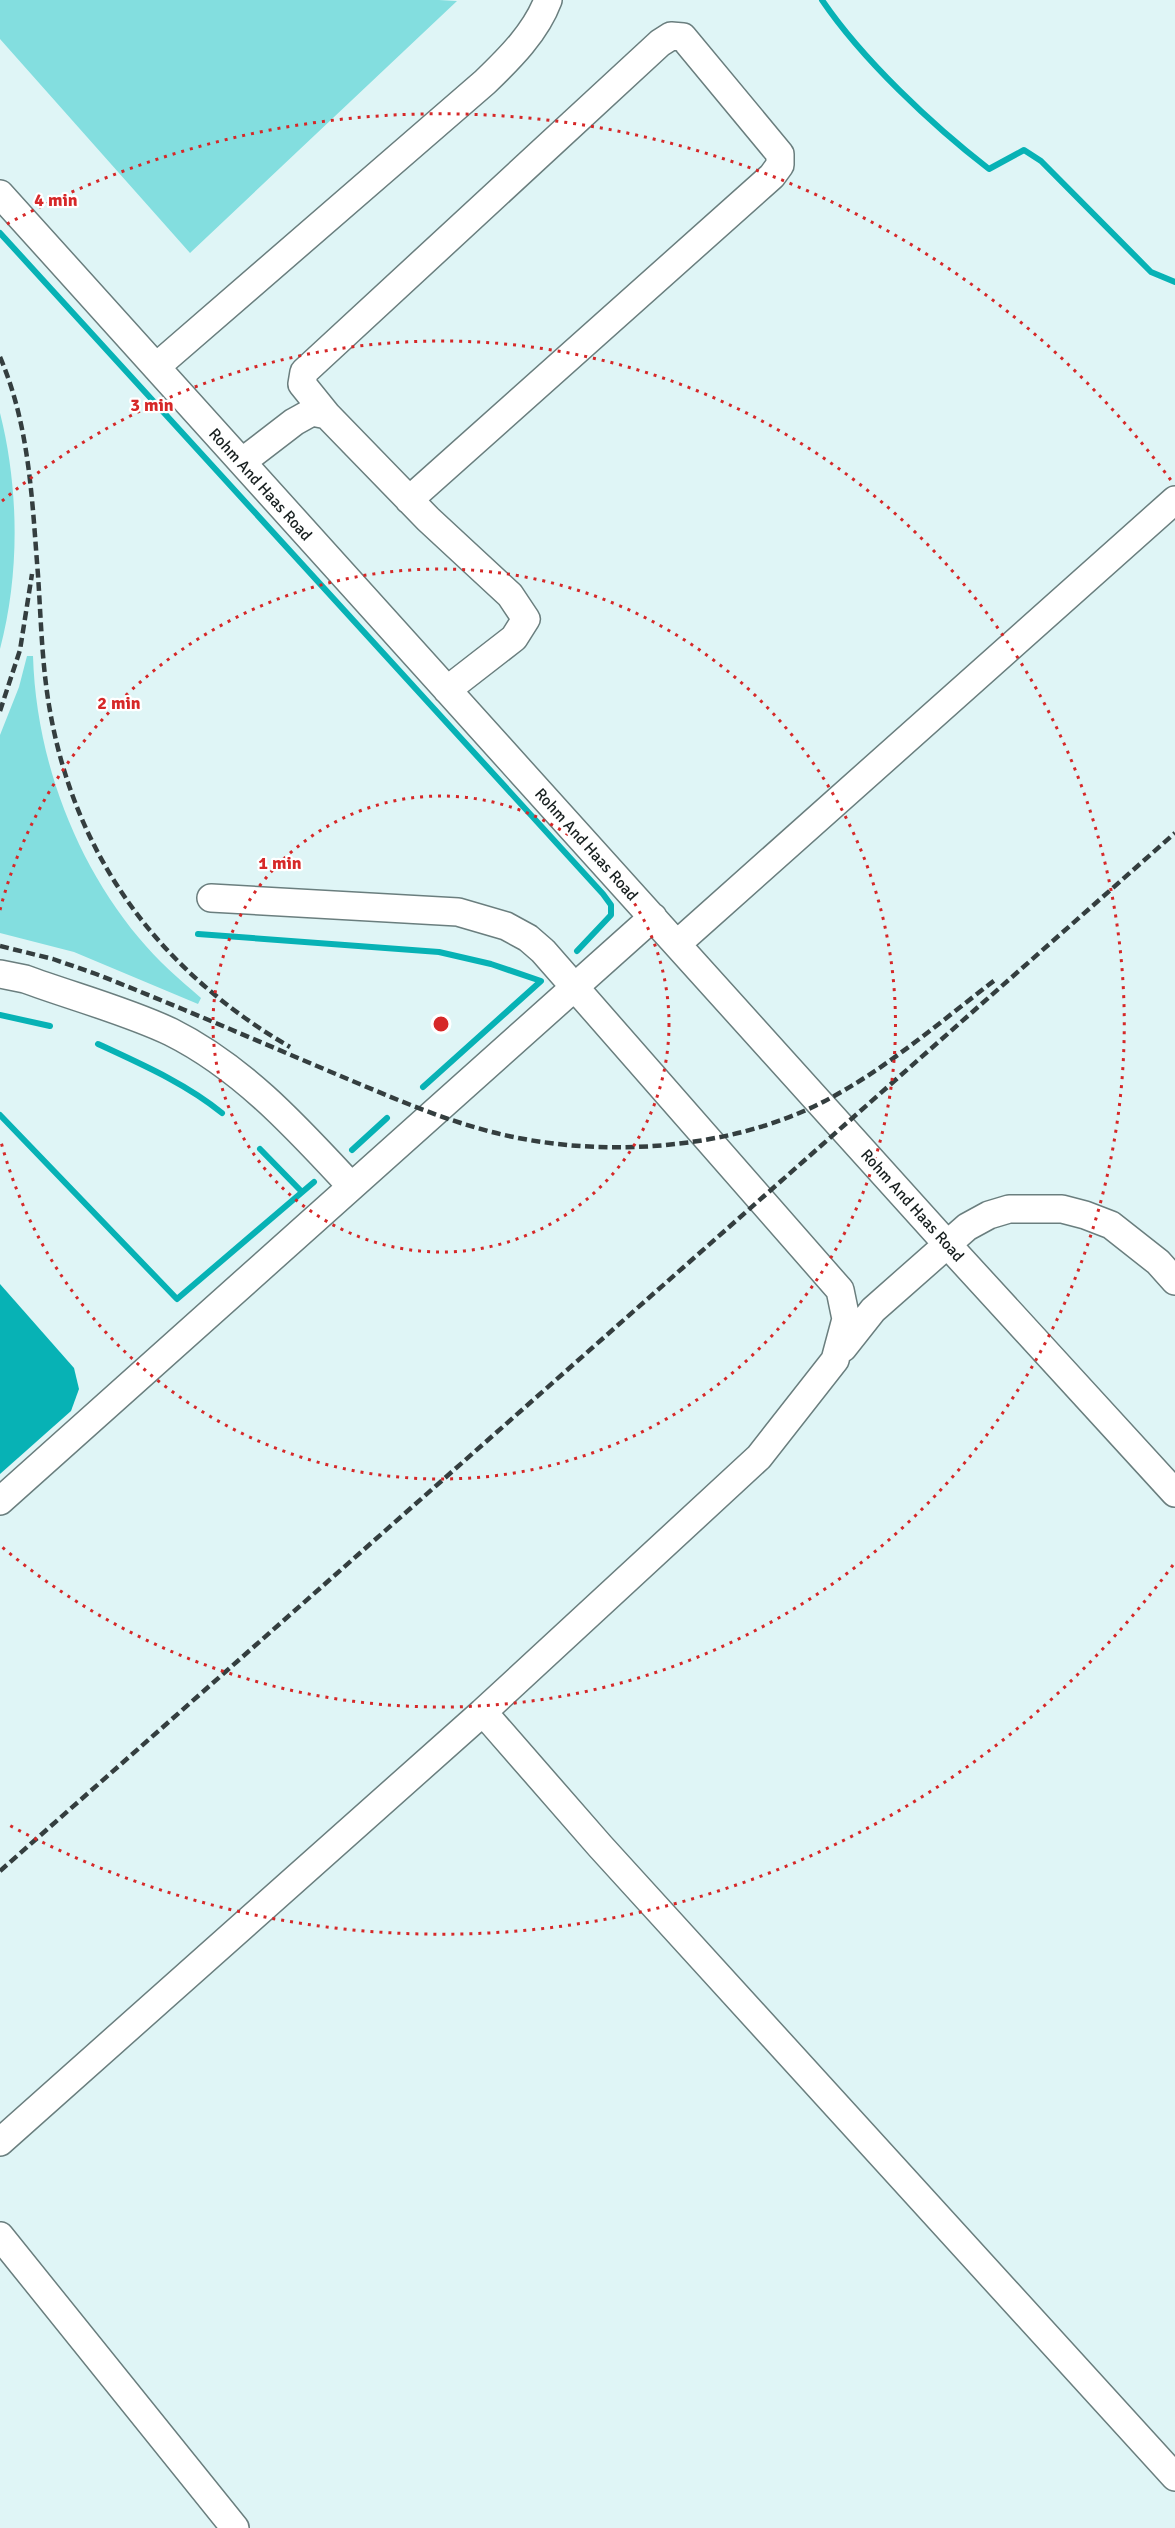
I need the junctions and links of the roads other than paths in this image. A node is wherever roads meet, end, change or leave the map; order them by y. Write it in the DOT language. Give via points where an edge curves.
graph roads {
  1 [pos="548,0"];
  2 [pos="0,194"];
  3 [pos="156,368"];
  4 [pos="327,415"];
  5 [pos="242,462"];
  6 [pos="409,500"];
  7 [pos="1175,500"];
  8 [pos="447,690"];
  9 [pos="211,898"];
  10 [pos="653,917"];
  11 [pos="677,944"];
  12 [pos="0,974"];
  13 [pos="574,986"];
  14 [pos="351,1186"];
  15 [pos="946,1244"];
  16 [pos="1175,1281"];
  17 [pos="834,1360"];
  18 [pos="1175,1493"];
  19 [pos="0,1501"];
  20 [pos="483,1712"];
  21 [pos="0,2142"];
  22 [pos="0,2236"];
  23 [pos="1175,2477"];
  24 [pos="235,2528"];
  1 -- 3 [label="street" via="511,57 492,75"];
  2 -- 3 [label="street, Rohm And Haas Road"];
  3 -- 5 [label="street, Rohm And Haas Road"];
  4 -- 5 [label="street" via="312,412"];
  4 -- 6 [label="street"];
  4 -- 6 [label="street" via="302,384 304,372 671,36 682,37 780,154 780,165"];
  5 -- 8 [label="street, Rohm And Haas Road"];
  6 -- 8 [label="street" via="510,595 526,619 514,638"];
  7 -- 11 [label="street"];
  8 -- 10 [label="street, Rohm And Haas Road"];
  9 -- 13 [label="street" via="480,916 528,938"];
  10 -- 11 [label="street, Rohm And Haas Road"];
  10 -- 13 [label="street"];
  11 -- 15 [label="street, Rohm And Haas Road"];
  12 -- 14 [label="street" via="25,979 148,1024 197,1047 266,1098"];
  13 -- 14 [label="street"];
  13 -- 17 [label="street" via="840,1290 846,1319"];
  14 -- 19 [label="street"];
  15 -- 16 [label="street" via="989,1215 1009,1209 1062,1209 1111,1225 1158,1262"];
  15 -- 17 [label="street" via="873,1310"];
  15 -- 18 [label="street, Rohm And Haas Road"];
  17 -- 20 [label="street" via="759,1456"];
  20 -- 21 [label="street"];
  20 -- 23 [label="street" via="600,1846"];
  22 -- 24 [label="street"];
}
